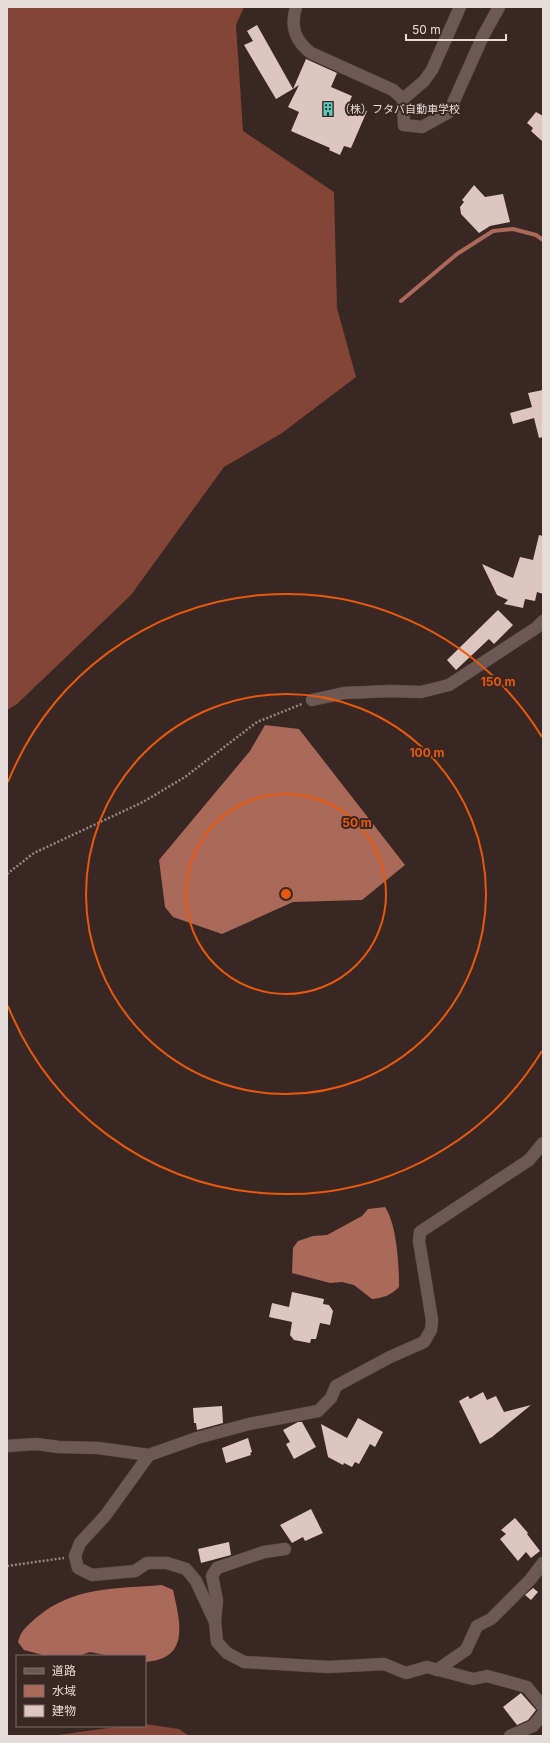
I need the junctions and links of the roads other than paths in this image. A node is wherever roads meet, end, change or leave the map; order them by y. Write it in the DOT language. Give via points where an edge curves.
graph roads {
  1 [pos="296,7"];
  2 [pos="460,7"];
  3 [pos="499,7"];
  4 [pos="403,99"];
  5 [pos="543,621"];
  6 [pos="312,700"];
  7 [pos="543,1143"];
  8 [pos="7,1446"];
  9 [pos="149,1455"];
  10 [pos="286,1549"];
  11 [pos="543,1563"];
  12 [pos="215,1622"];
  13 [pos="437,1670"];
  14 [pos="543,1707"];
  15 [pos="543,1714"];
  16 [pos="510,1736"];
  1 -- 4 [label="street" via="292,19 294,31 302,46 311,53 393,90"];
  2 -- 4 [label="street" via="432,70 424,81"];
  3 -- 4 [label="street" via="449,112 422,127 404,125"];
  5 -- 6 [label="street" via="449,685 421,692 344,693"];
  7 -- 9 [label="street" via="529,1160 420,1232 418,1241 432,1320 431,1330 424,1342 336,1386 331,1398 318,1410 249,1424 197,1438"];
  8 -- 9 [label="street" via="36,1444 98,1448"];
  9 -- 12 [label="street" via="105,1516 80,1543 75,1556 78,1568 92,1575 135,1571 147,1563 166,1563 186,1569 196,1581"];
  10 -- 12 [label="street" via="264,1552 217,1568 212,1576 217,1600"];
  11 -- 13 [label="street" via="530,1580 491,1619 477,1626 466,1650"];
  12 -- 13 [label="street" via="217,1642 227,1653 244,1662 328,1667 384,1664 406,1673 427,1667"];
  13 -- 14 [label="street" via="473,1679 487,1676 527,1687"];
  15 -- 16 [label="street" via="533,1726"];
}
